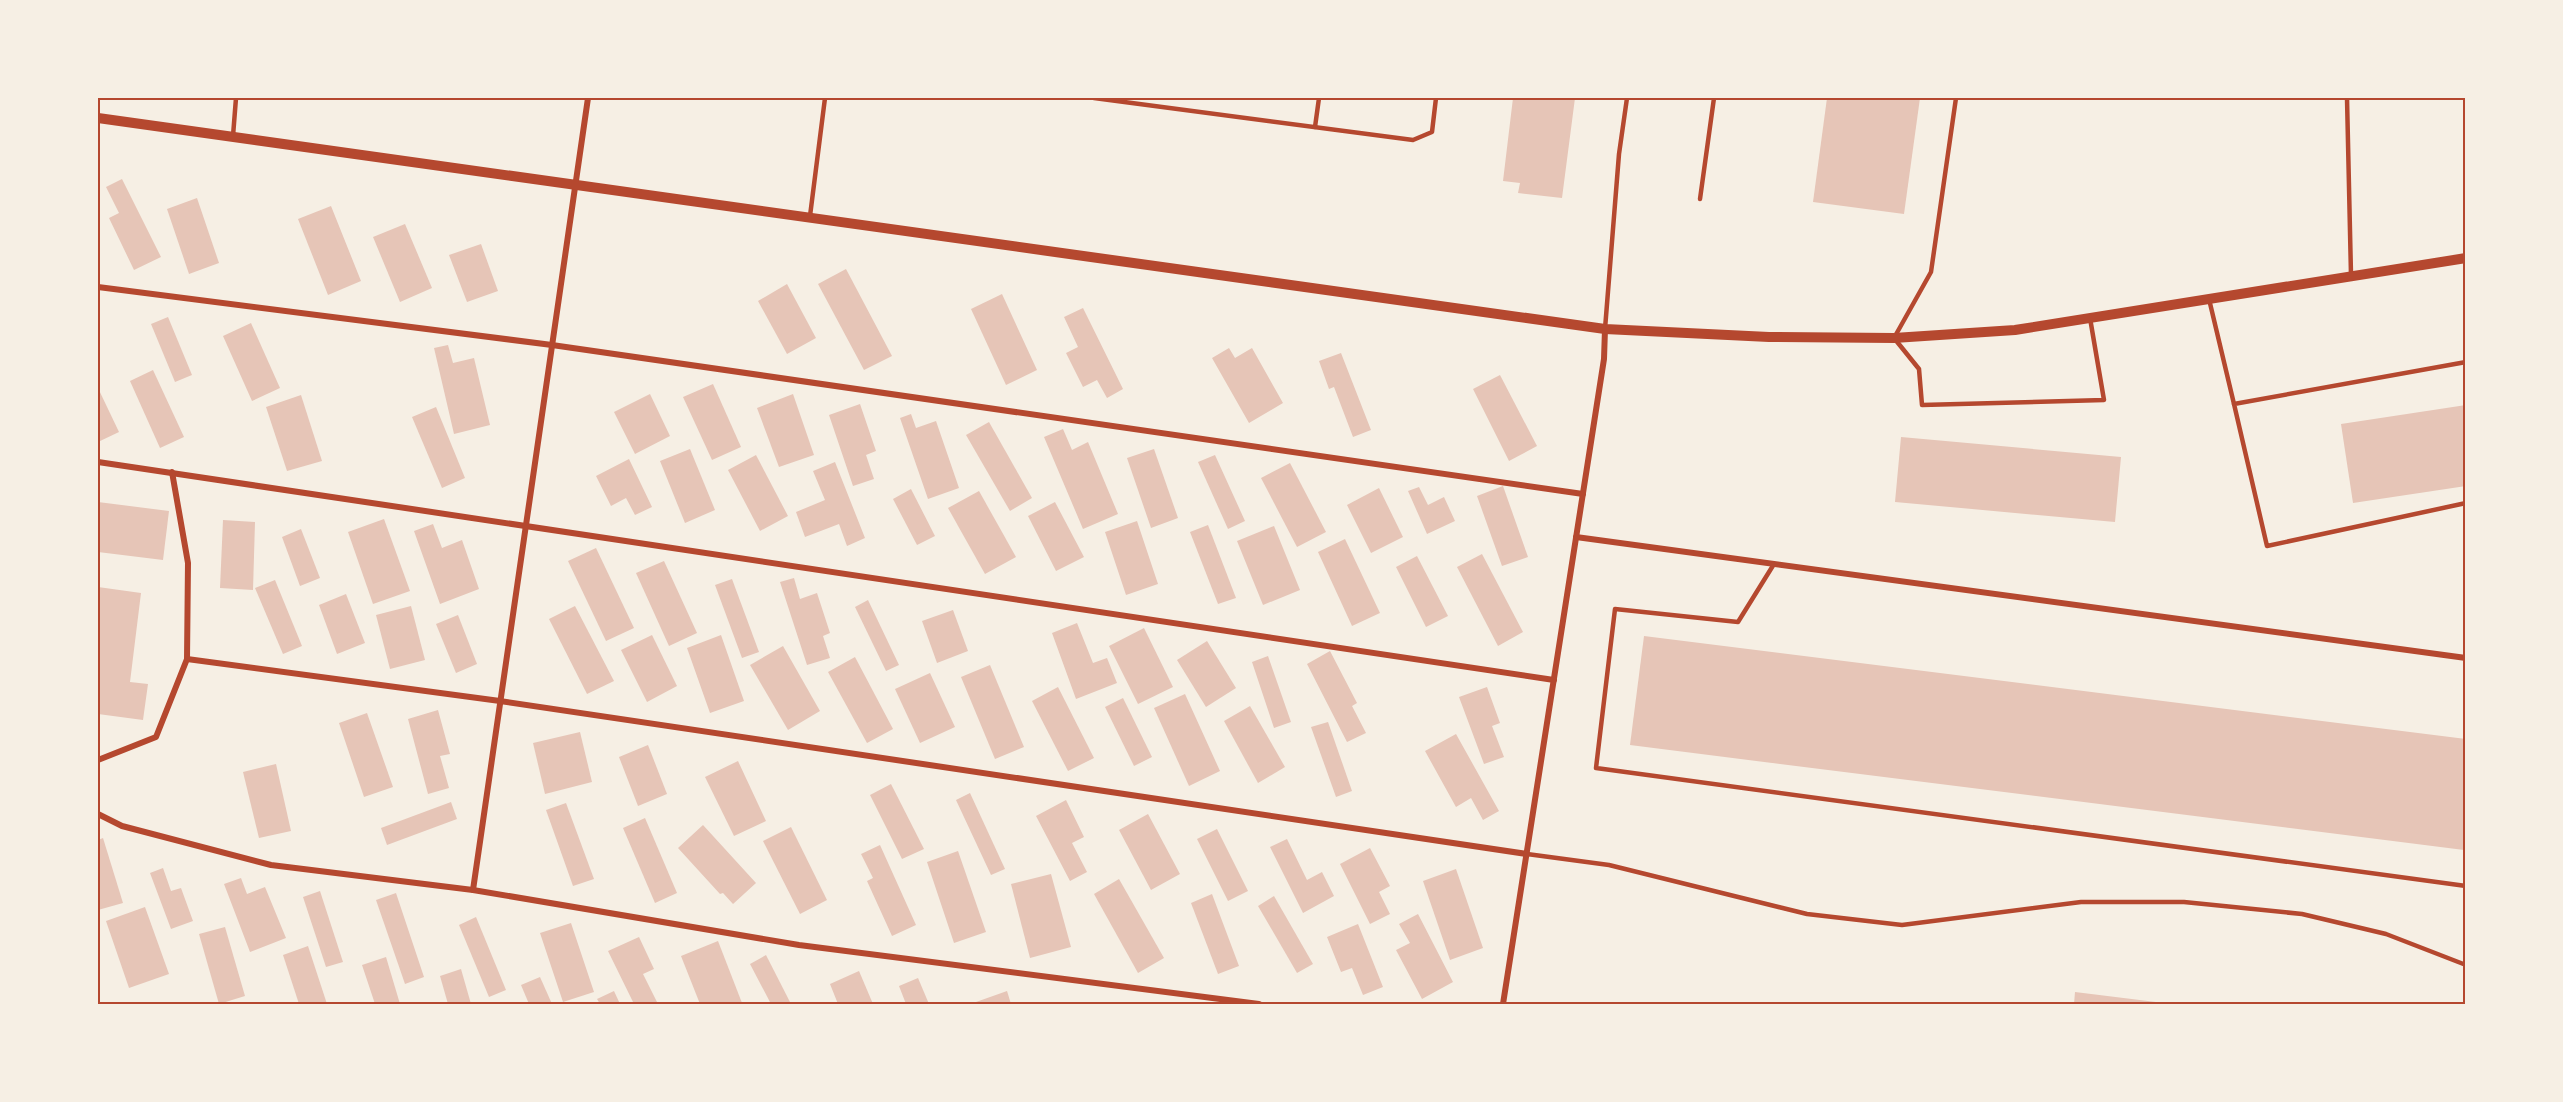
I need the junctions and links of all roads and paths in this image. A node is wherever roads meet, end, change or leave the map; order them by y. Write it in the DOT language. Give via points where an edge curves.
graph roads {
  1 [pos="236,98"];
  2 [pos="588,98"];
  3 [pos="825,98"];
  4 [pos="1094,98"];
  5 [pos="1319,98"];
  6 [pos="1436,98"];
  7 [pos="1627,98"];
  8 [pos="1714,98"];
  9 [pos="1956,98"];
  10 [pos="2347,98"];
  11 [pos="98,118"];
  12 [pos="1315,127"];
  13 [pos="233,136"];
  14 [pos="576,183"];
  15 [pos="1700,199"];
  16 [pos="810,216"];
  17 [pos="2466,258"];
  18 [pos="2351,276"];
  19 [pos="98,287"];
  20 [pos="2210,299"];
  21 [pos="2090,318"];
  22 [pos="1605,329"];
  23 [pos="1894,338"];
  24 [pos="552,345"];
  25 [pos="2466,362"];
  26 [pos="2234,404"];
  27 [pos="98,462"];
  28 [pos="172,472"];
  29 [pos="1583,494"];
  30 [pos="2466,503"];
  31 [pos="526,526"];
  32 [pos="1576,537"];
  33 [pos="1774,564"];
  34 [pos="2466,658"];
  35 [pos="187,659"];
  36 [pos="1554,680"];
  37 [pos="500,701"];
  38 [pos="98,760"];
  39 [pos="98,814"];
  40 [pos="1527,854"];
  41 [pos="2466,886"];
  42 [pos="472,890"];
  43 [pos="2466,965"];
  44 [pos="1259,1005"];
  45 [pos="1503,1005"];
  1 -- 13 [label="lane"];
  2 -- 14 [label="street"];
  3 -- 16 [label="lane"];
  4 -- 12 [label="lane"];
  5 -- 12 [label="lane"];
  6 -- 12 [label="lane" via="1432,132 1413,140"];
  7 -- 22 [label="lane"];
  8 -- 15 [label="lane"];
  9 -- 23 [label="lane" via="1931,272"];
  10 -- 18 [label="lane"];
  11 -- 13 [label="street"];
  13 -- 14 [label="street"];
  14 -- 16 [label="street"];
  14 -- 24 [label="street"];
  16 -- 22 [label="street"];
  17 -- 18 [label="street"];
  18 -- 20 [label="street"];
  19 -- 24 [label="street"];
  20 -- 21 [label="street"];
  20 -- 26 [label="lane"];
  21 -- 23 [label="street" via="2016,330"];
  21 -- 23 [label="lane" via="2103,400 1922,405 1919,369"];
  22 -- 23 [label="street" via="1769,338"];
  22 -- 29 [label="street"];
  24 -- 29 [label="street"];
  24 -- 31 [label="street"];
  25 -- 26 [label="lane"];
  26 -- 30 [label="lane" via="2267,546"];
  27 -- 28 [label="street"];
  28 -- 31 [label="street"];
  28 -- 35 [label="street" via="188,563"];
  29 -- 32 [label="street"];
  31 -- 36 [label="street"];
  31 -- 37 [label="street"];
  32 -- 33 [label="street"];
  32 -- 36 [label="street"];
  33 -- 34 [label="street"];
  33 -- 41 [label="lane" via="1738,622 1615,609 1596,768"];
  35 -- 37 [label="street"];
  35 -- 38 [label="street" via="156,737"];
  36 -- 40 [label="street"];
  37 -- 40 [label="street"];
  37 -- 42 [label="street"];
  39 -- 42 [label="street" via="122,826 271,865"];
  40 -- 43 [label="lane" via="1609,865 1807,914 1902,925 2081,902 2184,902 2302,914 2386,934"];
  40 -- 45 [label="street"];
  42 -- 44 [label="street" via="799,945"];
}
